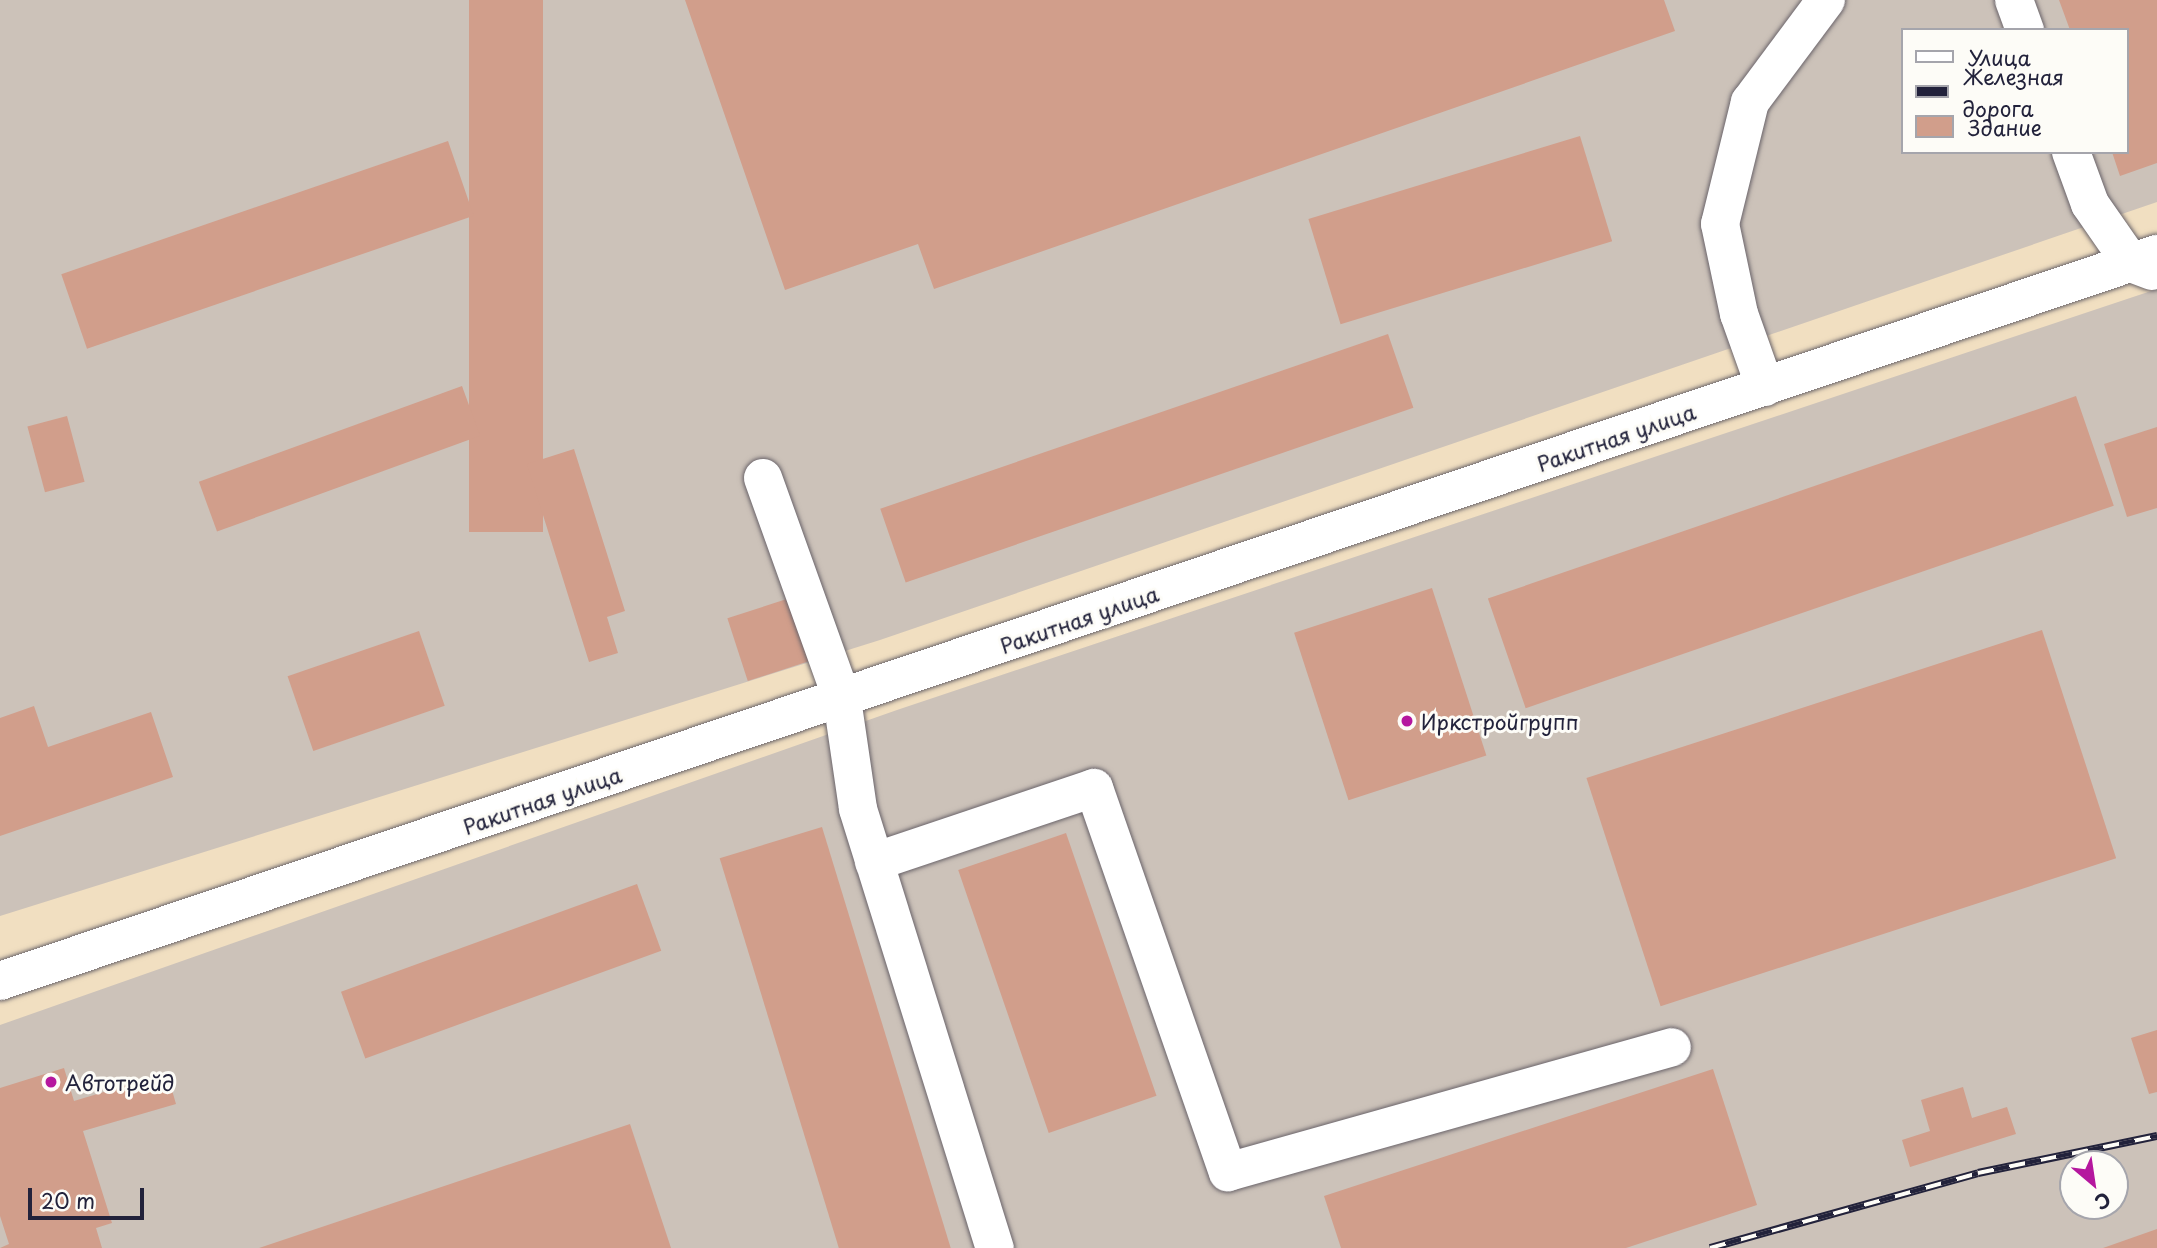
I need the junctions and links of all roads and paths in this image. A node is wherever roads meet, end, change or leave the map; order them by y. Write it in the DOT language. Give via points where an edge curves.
graph roads {
  1 [pos="1826,0"];
  2 [pos="2014,0"];
  3 [pos="2024,28"];
  4 [pos="2072,154"];
  5 [pos="2148,263"];
  6 [pos="1765,387"];
  7 [pos="763,478"];
  8 [pos="842,699"];
  9 [pos="874,862"];
  10 [pos="0,981"];
  11 [pos="1672,1047"];
  12 [pos="995,1248"];
  1 -- 6 [label="street" via="1750,102 1720,224 1739,314"];
  2 -- 3 [label="street"];
  4 -- 5 [label="street" via="2090,204"];
  5 -- 6 [label="street, Ракитная улица"];
  6 -- 8 [label="street, Ракитная улица"];
  7 -- 8 [label="street"];
  8 -- 9 [label="street" via="858,809"];
  8 -- 10 [label="street, Ракитная улица"];
  9 -- 11 [label="street" via="1094,789 1228,1172"];
  9 -- 12 [label="street"];
}
